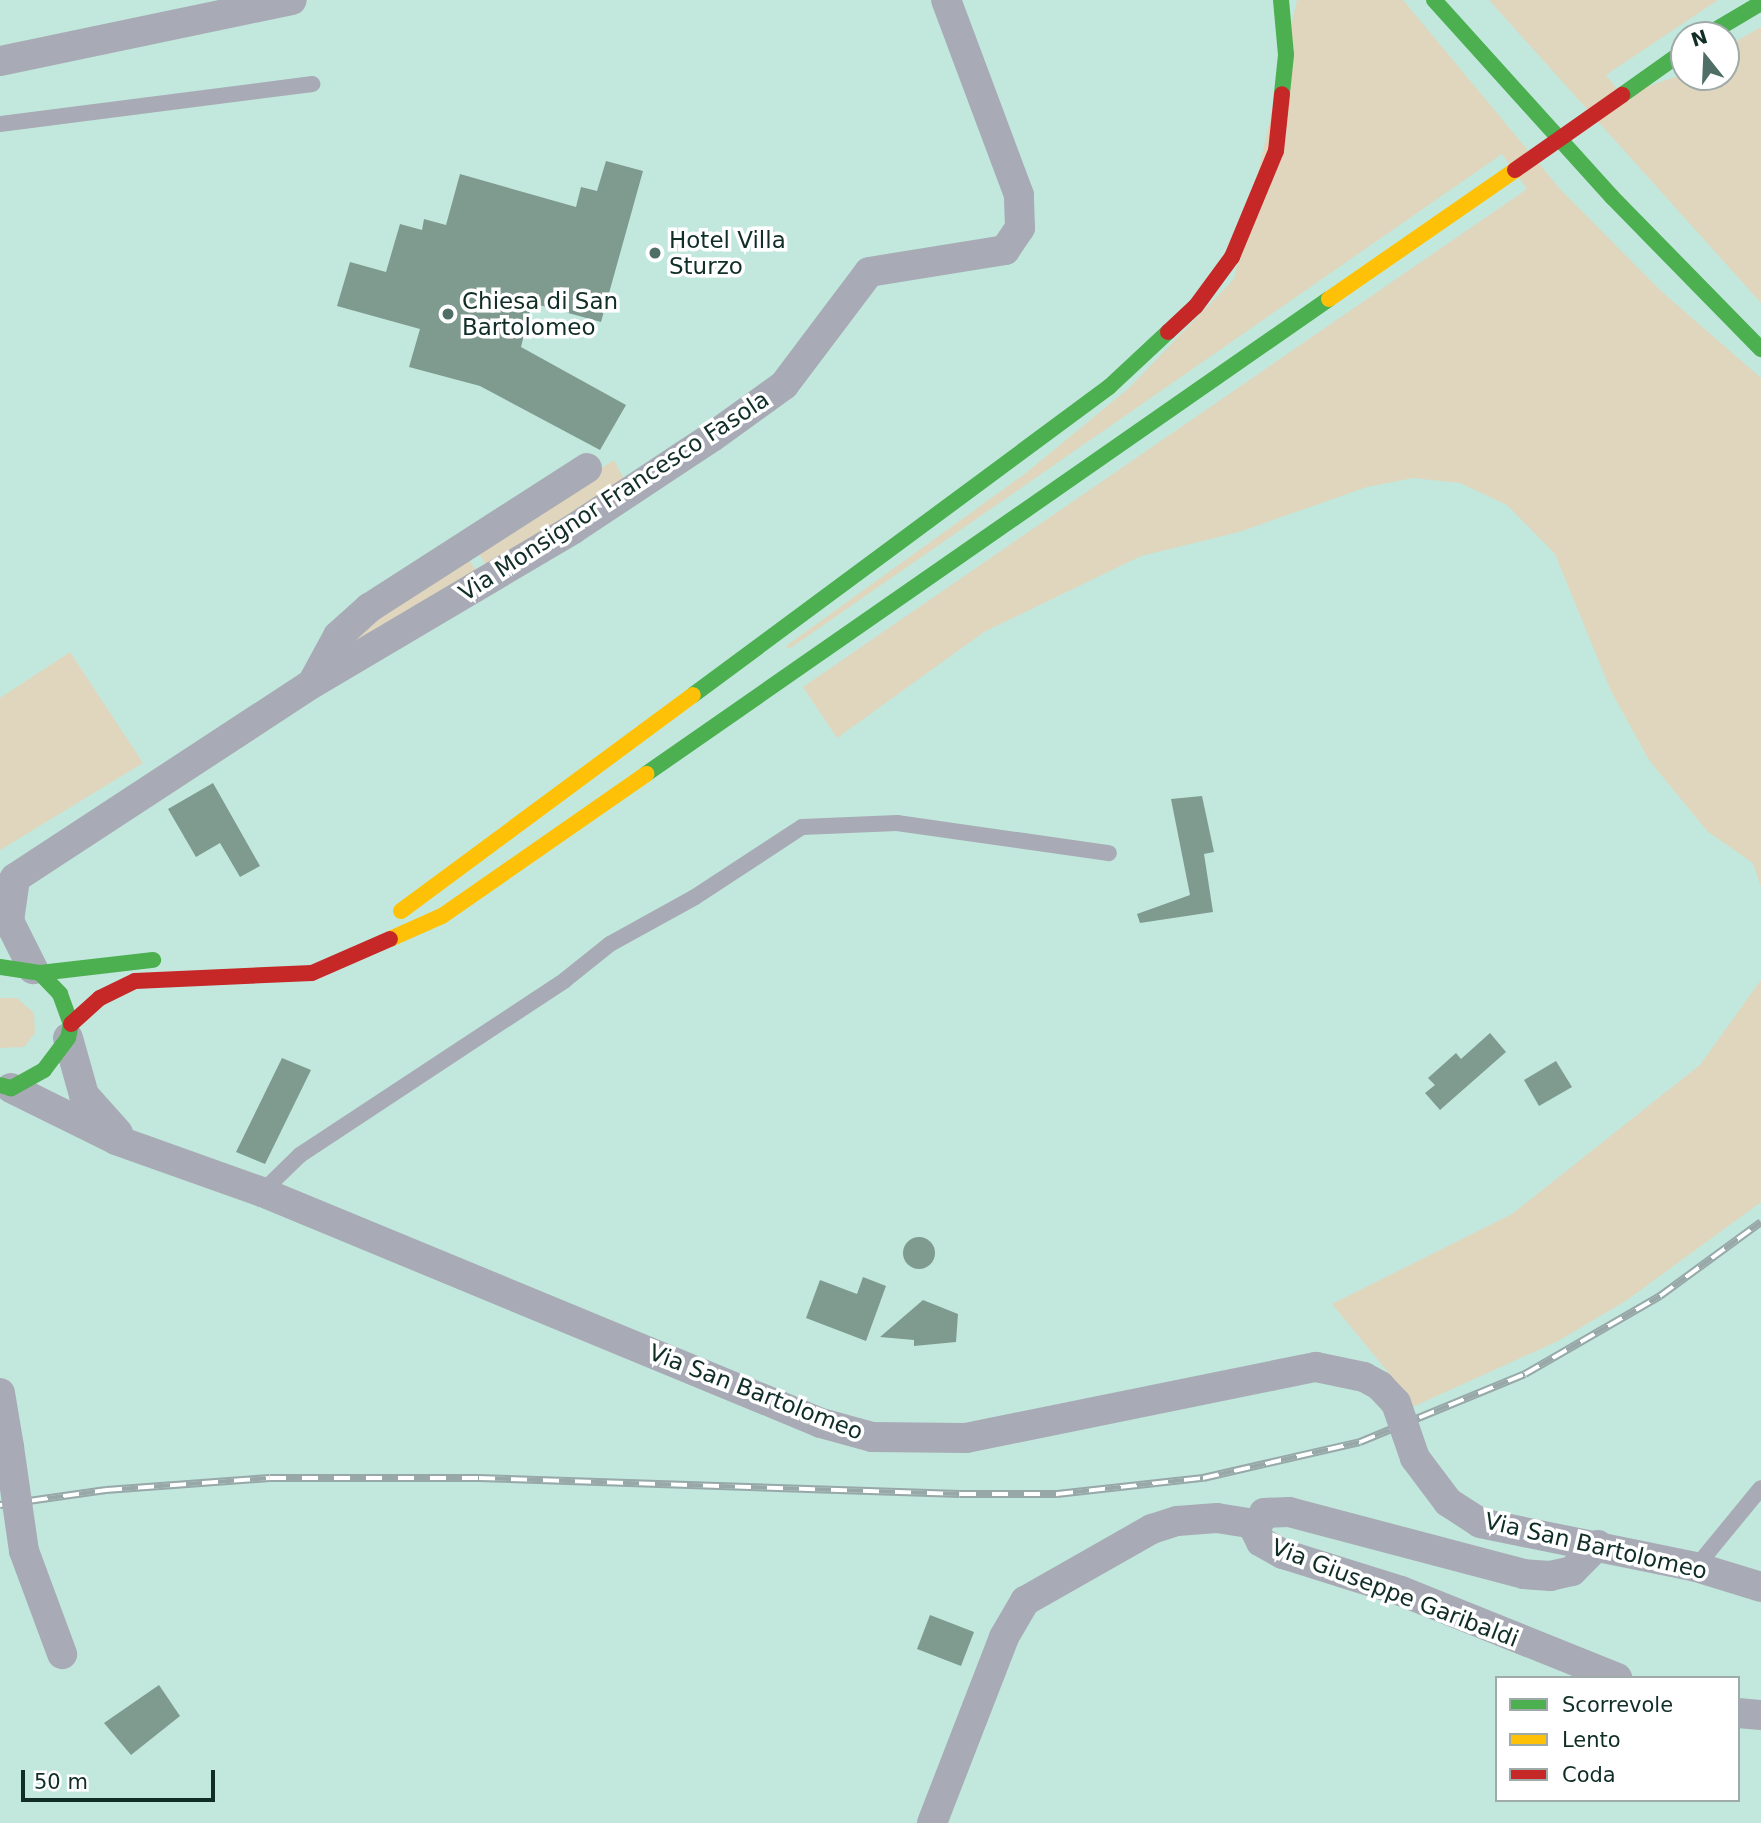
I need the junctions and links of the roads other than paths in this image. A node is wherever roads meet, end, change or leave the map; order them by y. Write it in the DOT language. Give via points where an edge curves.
graph roads {
  1 [pos="292,0"];
  2 [pos="946,0"];
  3 [pos="1281,0"];
  4 [pos="1434,0"];
  5 [pos="1761,3"];
  6 [pos="1731,21"];
  7 [pos="0,61"];
  8 [pos="1670,61"];
  9 [pos="312,84"];
  10 [pos="0,124"];
  11 [pos="1761,349"];
  12 [pos="587,468"];
  13 [pos="313,683"];
  14 [pos="1109,853"];
  15 [pos="8,888"];
  16 [pos="390,916"];
  17 [pos="288,956"];
  18 [pos="348,958"];
  19 [pos="263,964"];
  20 [pos="0,967"];
  21 [pos="36,971"];
  22 [pos="69,1031"];
  23 [pos="5,1086"];
  24 [pos="136,1145"];
  25 [pos="262,1192"];
  26 [pos="0,1393"];
  27 [pos="1761,1488"];
  28 [pos="1255,1524"];
  29 [pos="1598,1545"];
  30 [pos="1696,1567"];
  31 [pos="1761,1587"];
  32 [pos="62,1654"];
  33 [pos="1611,1676"];
  34 [pos="1740,1713"];
  35 [pos="1761,1715"];
  36 [pos="932,1823"];
  1 -- 7 [label="street"];
  2 -- 13 [label="street, Via Monsignor Francesco Fasola" via="1019,195 1020,228 1005,250 869,272 784,385 573,529"];
  3 -- 16 [label="main road" via="1286,55 1276,151 1232,257 1196,306 1108,387 414,904"];
  4 -- 11 [label="main road" via="1612,197"];
  5 -- 6 [label="main road"];
  8 -- 18 [label="main road, bridge" via="442,916"];
  9 -- 10 [label="lane"];
  12 -- 13 [label="street" via="369,608 338,636"];
  13 -- 15 [label="street, Via Monsignor Francesco Fasola"];
  14 -- 25 [label="lane" via="897,823 802,827 695,897 610,944 565,980 300,1155"];
  15 -- 21 [label="street" via="9,921"];
  17 -- 19 [label="main road"];
  18 -- 19 [label="main road"];
  18 -- 22 [label="main road" via="312,973 287,977 174,976 135,981 100,998"];
  19 -- 21 [label="main road" via="147,960"];
  20 -- 21 [label="main road"];
  21 -- 22 [label="main road" via="60,994"];
  22 -- 23 [label="main road" via="44,1070"];
  22 -- 24 [label="street" via="76,1075 94,1110"];
  23 -- 24 [label="street, Via San Bartolomeo" via="116,1140"];
  24 -- 25 [label="street, Via San Bartolomeo"];
  25 -- 29 [label="street, Via San Bartolomeo, bridge" via="821,1423 872,1437 966,1438 1316,1367 1364,1377 1396,1403 1415,1458 1448,1502 1480,1522"];
  26 -- 32 [label="street, bridge" via="24,1551"];
  27 -- 30 [label="lane"];
  28 -- 29 [label="street, Via Giuseppe Garibaldi" via="1264,1513 1289,1512 1551,1576 1572,1571"];
  28 -- 33 [label="street, Via Giuseppe Garibaldi" via="1261,1542 1283,1554 1401,1591"];
  28 -- 36 [label="street" via="1217,1518 1177,1521 1152,1529 1026,1601 1004,1637"];
  29 -- 30 [label="street, Via San Bartolomeo"];
  30 -- 31 [label="street, Via San Bartolomeo"];
  34 -- 35 [label="street"];
}
